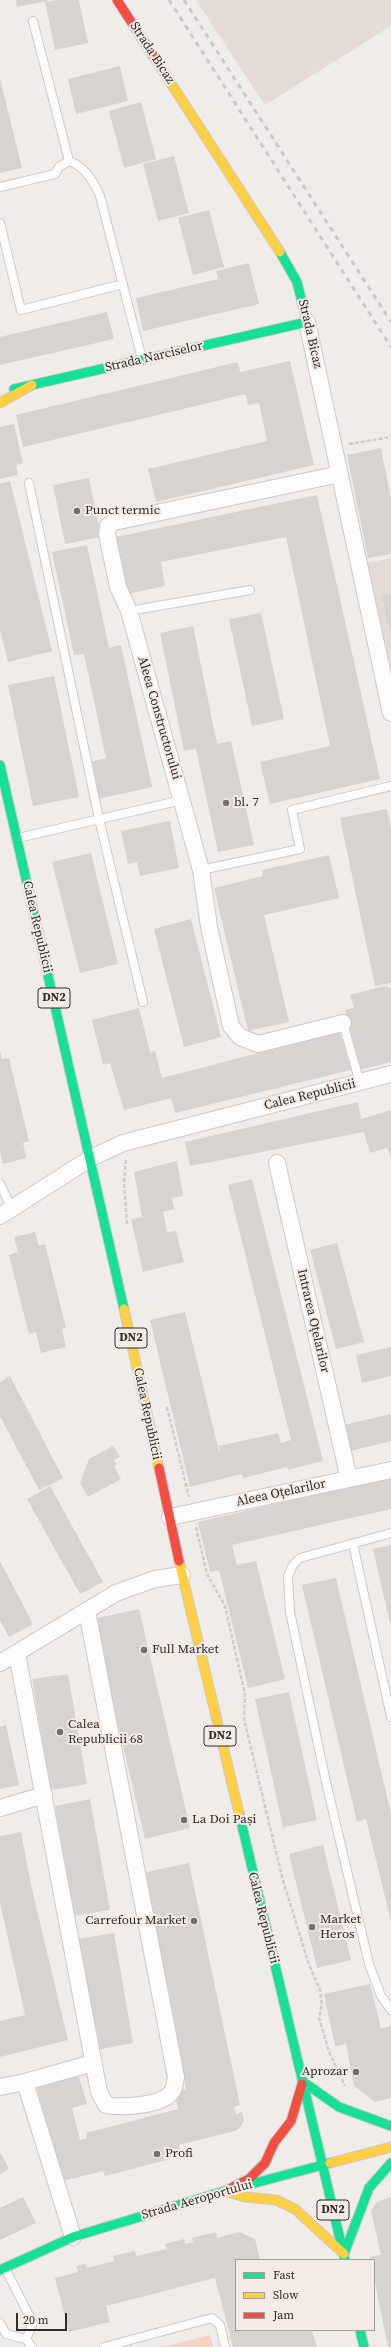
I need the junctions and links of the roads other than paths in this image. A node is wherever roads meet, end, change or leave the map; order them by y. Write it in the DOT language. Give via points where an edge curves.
graph roads {
  1 [pos="118,0"];
  2 [pos="33,21"];
  3 [pos="69,161"];
  4 [pos="0,187"];
  5 [pos="0,224"];
  6 [pos="123,284"];
  7 [pos="307,322"];
  8 [pos="143,359"];
  9 [pos="32,385"];
  10 [pos="3,389"];
  11 [pos="0,403"];
  12 [pos="340,474"];
  13 [pos="29,483"];
  14 [pos="250,590"];
  15 [pos="129,611"];
  16 [pos="391,713"];
  17 [pos="0,765"];
  18 [pos="391,786"];
  19 [pos="182,800"];
  20 [pos="99,819"];
  21 [pos="17,838"];
  22 [pos="201,870"];
  23 [pos="143,1002"];
  24 [pos="343,1023"];
  25 [pos="391,1074"];
  26 [pos="360,1083"];
  27 [pos="91,1158"];
  28 [pos="277,1163"];
  29 [pos="0,1184"];
  30 [pos="6,1213"];
  31 [pos="391,1470"];
  32 [pos="349,1479"];
  33 [pos="170,1517"];
  34 [pos="391,1533"];
  35 [pos="353,1544"];
  36 [pos="182,1575"];
  37 [pos="87,1611"];
  38 [pos="17,1654"];
  39 [pos="0,1663"];
  40 [pos="391,1717"];
  41 [pos="44,1795"];
  42 [pos="0,1808"];
  43 [pos="391,2010"];
  44 [pos="93,2063"];
  45 [pos="302,2081"];
  46 [pos="25,2082"];
  47 [pos="0,2087"];
  48 [pos="391,2126"];
  49 [pos="391,2147"];
  50 [pos="391,2163"];
  51 [pos="322,2166"];
  52 [pos="225,2191"];
  53 [pos="73,2237"];
  54 [pos="344,2257"];
  55 [pos="2,2269"];
  56 [pos="0,2324"];
  57 [pos="360,2331"];
  58 [pos="26,2339"];
  59 [pos="32,2347"];
  60 [pos="104,2347"];
  61 [pos="225,2347"];
  62 [pos="364,2347"];
  1 -- 7 [label="main road, Strada Bicaz" via="281,254 297,282"];
  2 -- 3 [label="lane"];
  3 -- 4 [label="lane" via="59,167 55,174"];
  3 -- 6 [label="lane" via="94,182"];
  5 -- 6 [label="lane" via="21,310"];
  6 -- 8 [label="lane"];
  7 -- 8 [label="main road, Strada Narciselor"];
  7 -- 12 [label="street, Strada Bicaz"];
  8 -- 9 [label="main road, Strada Narciselor"];
  9 -- 10 [label="main road"];
  9 -- 11 [label="main road"];
  12 -- 15 [label="street, Aleea Constructorului" via="114,522 108,526 107,534 118,587"];
  12 -- 16 [label="street, Strada Bicaz"];
  13 -- 20 [label="lane"];
  14 -- 15 [label="lane"];
  15 -- 19 [label="street, Aleea Constructorului"];
  17 -- 21 [label="main road, Calea Republicii / DN2"];
  18 -- 22 [label="lane" via="292,810 300,849"];
  19 -- 20 [label="lane"];
  19 -- 22 [label="street, Aleea Constructorului"];
  20 -- 21 [label="lane"];
  20 -- 23 [label="lane"];
  21 -- 27 [label="main road, Calea Republicii / DN2"];
  22 -- 24 [label="street, Aleea Constructorului" via="209,927 231,1026 240,1037 258,1044"];
  24 -- 26 [label="lane"];
  25 -- 26 [label="street, Calea Republicii"];
  26 -- 27 [label="street, Calea Republicii" via="123,1143"];
  27 -- 30 [label="street"];
  27 -- 33 [label="main road, Calea Republicii / DN2"];
  28 -- 32 [label="street, Intrarea Oțelarilor"];
  29 -- 30 [label="lane"];
  31 -- 32 [label="street, Aleea Oțelarilor"];
  32 -- 33 [label="street, Aleea Oțelarilor"];
  33 -- 36 [label="main road, Calea Republicii / DN2"];
  34 -- 35 [label="lane"];
  35 -- 40 [label="lane"];
  35 -- 43 [label="lane" via="300,1558 293,1565 288,1576 290,1612 326,1782 369,1964 381,1996"];
  36 -- 37 [label="street" via="155,1579 116,1593"];
  36 -- 45 [label="main road, Calea Republicii / DN2"];
  37 -- 38 [label="street"];
  37 -- 44 [label="street" via="176,2078 173,2090 163,2099 140,2105 106,2105 99,2092"];
  38 -- 39 [label="street"];
  38 -- 41 [label="street"];
  41 -- 42 [label="street"];
  41 -- 44 [label="street"];
  44 -- 46 [label="street"];
  45 -- 48 [label="main road" via="339,2107"];
  45 -- 51 [label="main road, Calea Republicii / DN2"];
  45 -- 52 [label="main road" via="291,2121 274,2143 264,2163 249,2179"];
  46 -- 47 [label="street"];
  46 -- 53 [label="street"];
  49 -- 51 [label="main road, Strada Aeroportului"];
  50 -- 54 [label="main road" via="369,2188"];
  51 -- 52 [label="main road, Strada Aeroportului"];
  51 -- 54 [label="main road, Calea Republicii / DN2"];
  52 -- 53 [label="main road, Strada Aeroportului"];
  52 -- 54 [label="main road" via="245,2197 276,2200 295,2209"];
  53 -- 55 [label="main road, Strada Aeroportului"];
  55 -- 58 [label="lane" via="33,2323"];
  56 -- 58 [label="lane" via="6,2334"];
  57 -- 62 [label="main road"];
  58 -- 59 [label="lane"];
  60 -- 61 [label="lane" via="212,2318 220,2325"];
}
